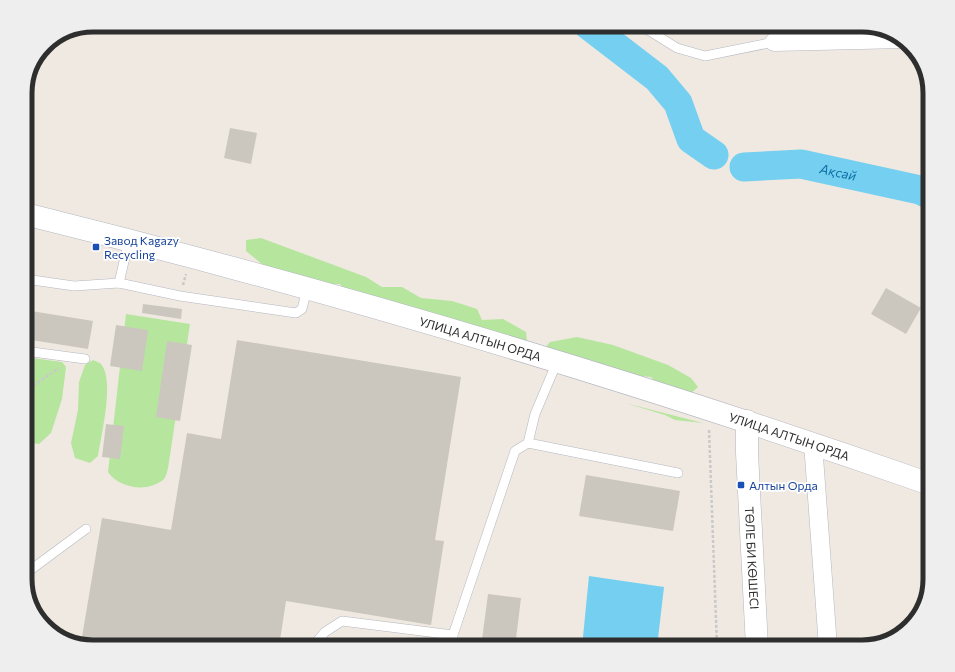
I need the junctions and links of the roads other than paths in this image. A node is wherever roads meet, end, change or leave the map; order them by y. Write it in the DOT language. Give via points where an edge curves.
graph roads {
  1 [pos="652,32"];
  2 [pos="891,39"];
  3 [pos="774,42"];
  4 [pos="32,216"];
  5 [pos="129,240"];
  6 [pos="32,280"];
  7 [pos="119,283"];
  8 [pos="307,288"];
  9 [pos="32,352"];
  10 [pos="85,359"];
  11 [pos="557,362"];
  12 [pos="747,421"];
  13 [pos="528,443"];
  14 [pos="813,443"];
  15 [pos="678,473"];
  16 [pos="923,482"];
  17 [pos="86,529"];
  18 [pos="32,569"];
  19 [pos="453,635"];
  20 [pos="318,640"];
  21 [pos="453,640"];
  22 [pos="757,640"];
  23 [pos="827,640"];
  1 -- 3 [label="lane" via="678,48 705,56"];
  2 -- 3 [label="street"];
  4 -- 5 [label="main road, УЛИЦА АЛТЫН ОРДА"];
  5 -- 7 [label="lane"];
  5 -- 8 [label="main road, УЛИЦА АЛТЫН ОРДА"];
  6 -- 7 [label="lane" via="74,286"];
  7 -- 8 [label="lane" via="180,296 296,313 302,309"];
  8 -- 11 [label="main road, УЛИЦА АЛТЫН ОРДА"];
  9 -- 10 [label="lane"];
  11 -- 12 [label="main road, УЛИЦА АЛТЫН ОРДА"];
  11 -- 13 [label="lane" via="535,414"];
  12 -- 14 [label="main road, УЛИЦА АЛТЫН ОРДА"];
  12 -- 22 [label="main road, ТӨЛЕ БИ КӨШЕСІ"];
  13 -- 15 [label="lane"];
  13 -- 19 [label="lane" via="515,451"];
  14 -- 16 [label="main road, УЛИЦА АЛТЫН ОРДА"];
  14 -- 23 [label="street"];
  17 -- 18 [label="lane"];
  19 -- 20 [label="lane" via="342,621"];
  19 -- 21 [label="lane"];
}
